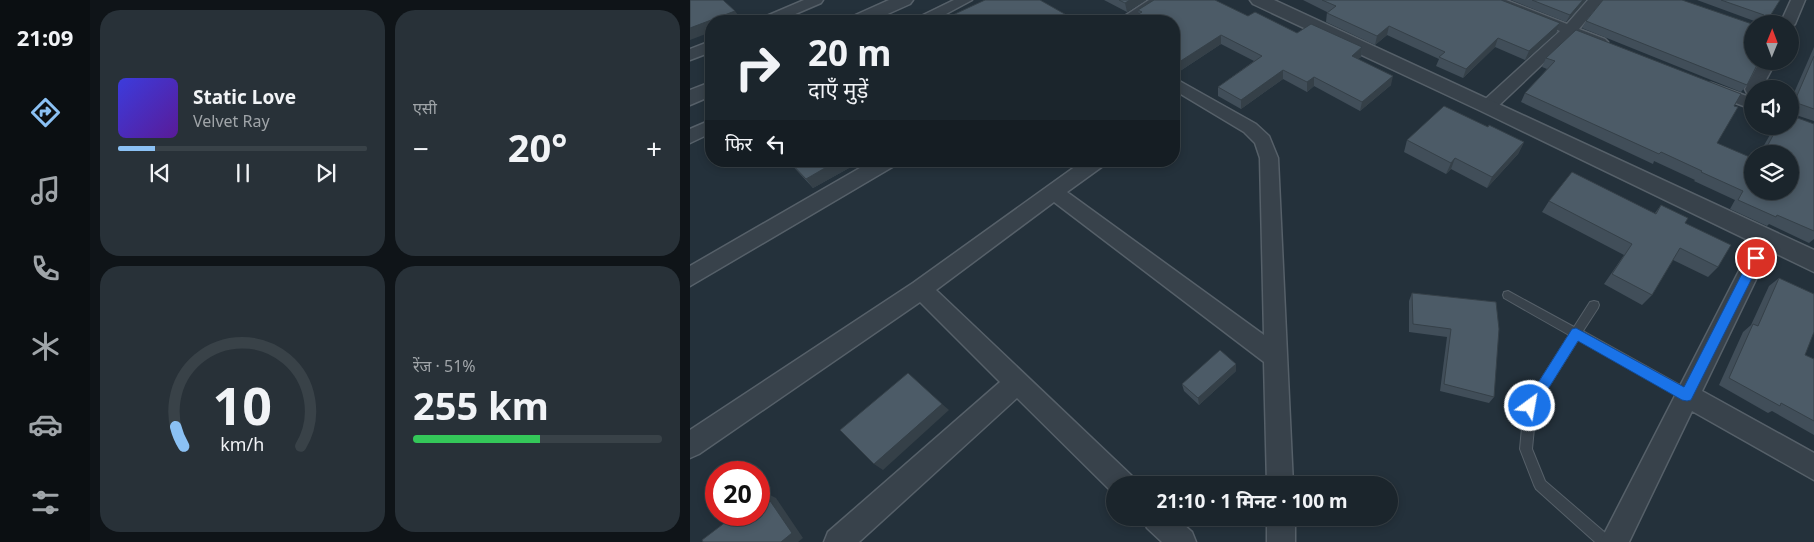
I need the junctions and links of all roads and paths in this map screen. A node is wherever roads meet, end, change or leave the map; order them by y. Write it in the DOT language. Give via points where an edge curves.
graph roads {
  1 [pos="816,0"];
  2 [pos="904,0"];
  3 [pos="965,0"];
  4 [pos="1159,0"];
  5 [pos="1259,0"];
  6 [pos="1493,0"];
  7 [pos="1596,0"];
  8 [pos="1798,0"];
  9 [pos="781,15"];
  10 [pos="871,15"];
  11 [pos="934,15"];
  12 [pos="1134,15"];
  13 [pos="1791,15"];
  14 [pos="1570,30"];
  15 [pos="1614,48"];
  16 [pos="705,49"];
  17 [pos="690,55"];
  18 [pos="1693,80"];
  19 [pos="1180,87"];
  20 [pos="705,91"];
  21 [pos="1189,92"];
  22 [pos="1744,94"];
  23 [pos="690,98"];
  24 [pos="1180,99"];
  25 [pos="1488,106"];
  26 [pos="705,129"];
  27 [pos="690,137"];
  28 [pos="877,167"];
  29 [pos="1088,167"];
  30 [pos="1054,192"];
  31 [pos="1765,240"];
  32 [pos="1814,262"];
  33 [pos="690,278"];
  34 [pos="922,289"];
  35 [pos="1508,295"];
  36 [pos="1594,305"];
  37 [pos="1576,333"];
  38 [pos="1276,357"];
  39 [pos="1018,382"];
  40 [pos="1687,395"];
  41 [pos="690,445"];
  42 [pos="1814,467"];
  43 [pos="1114,476"];
  44 [pos="1280,476"];
  45 [pos="1165,526"];
  46 [pos="1281,526"];
  47 [pos="838,542"];
  48 [pos="1182,542"];
  49 [pos="1281,542"];
  50 [pos="1605,542"];
  51 [pos="1614,542"];
  1 -- 9 [label="street"];
  2 -- 10 [label="street"];
  3 -- 11 [label="street"];
  4 -- 12 [label="street"];
  5 -- 25 [label="street"];
  6 -- 14 [label="street"];
  7 -- 14 [label="street"];
  8 -- 13 [label="street"];
  14 -- 15 [label="street"];
  14 -- 25 [label="street"];
  16 -- 17 [label="street"];
  18 -- 22 [label="street"];
  19 -- 21 [label="street"];
  20 -- 23 [label="street"];
  21 -- 24 [label="street"];
  21 -- 38 [label="street" via="1250,128 1264,140 1270,158"];
  25 -- 31 [label="street"];
  26 -- 27 [label="street"];
  28 -- 33 [label="street"];
  29 -- 30 [label="street"];
  30 -- 34 [label="street"];
  30 -- 38 [label="street"];
  31 -- 32 [label="street"];
  31 -- 40 [label="street"];
  34 -- 39 [label="street"];
  34 -- 41 [label="street"];
  35 -- 37 [label="lane"];
  36 -- 37 [label="lane"];
  37 -- 40 [label="lane"];
  37 -- 50 [label="lane" via="1530,406 1526,449 1540,486"];
  38 -- 44 [label="street"];
  39 -- 43 [label="street"];
  39 -- 47 [label="street"];
  40 -- 42 [label="street"];
  40 -- 51 [label="street"];
  45 -- 48 [label="street"];
  46 -- 49 [label="street"];
}
